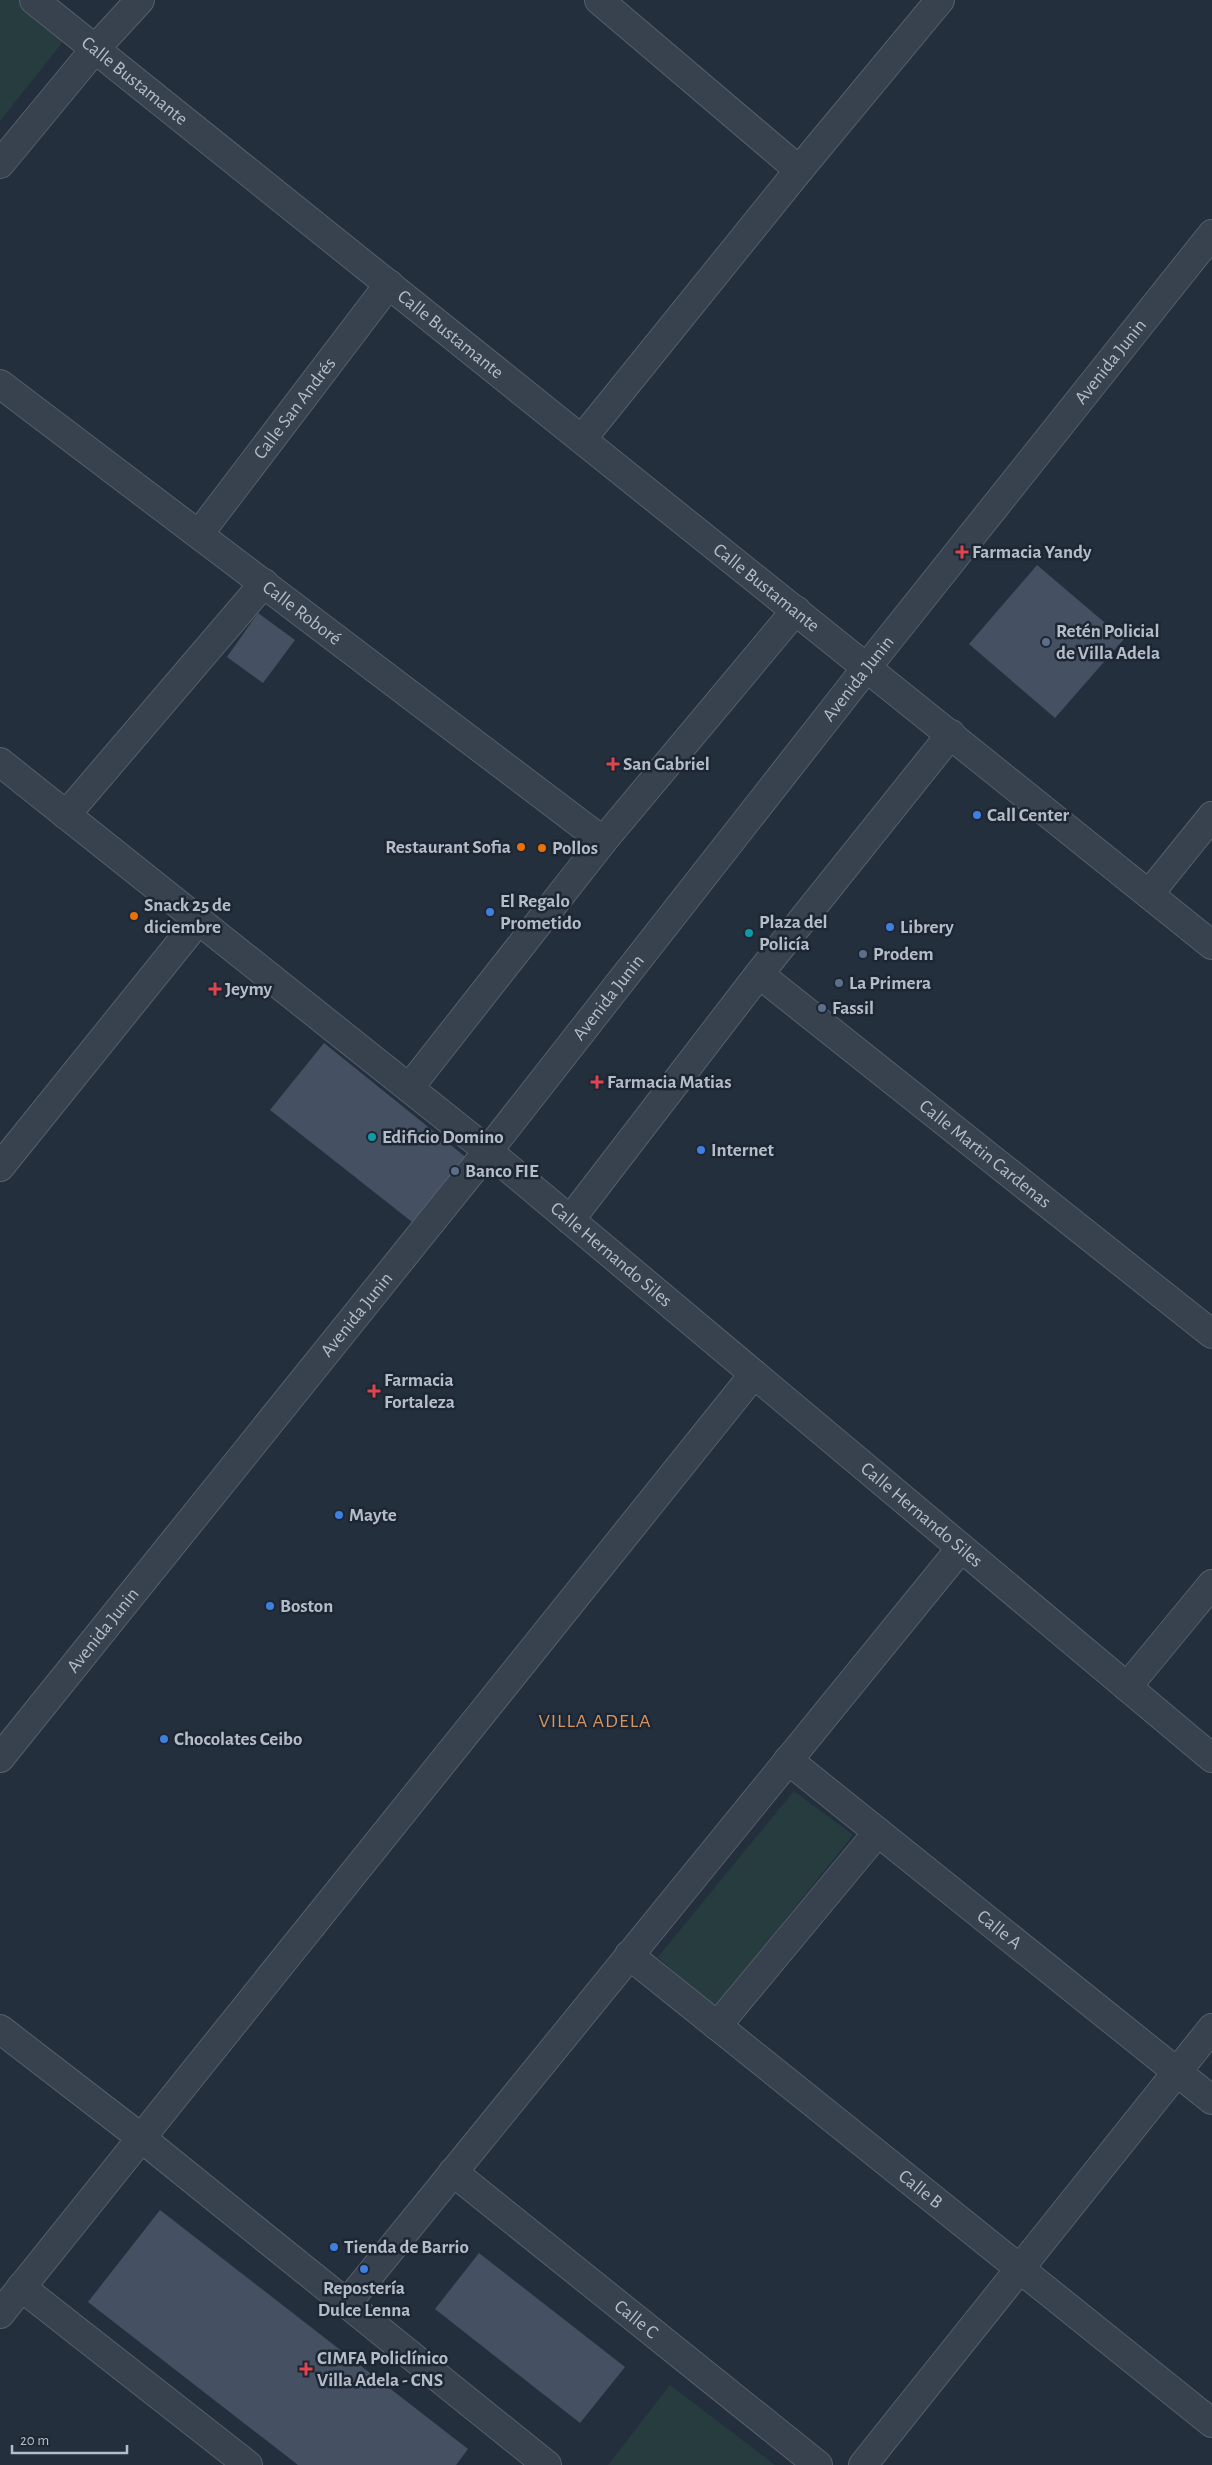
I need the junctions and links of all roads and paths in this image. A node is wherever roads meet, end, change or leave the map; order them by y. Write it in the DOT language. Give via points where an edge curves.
graph roads {
  1 [pos="34,0"];
  2 [pos="140,0"];
  3 [pos="599,0"];
  4 [pos="940,0"];
  5 [pos="96,49"];
  6 [pos="0,164"];
  7 [pos="799,170"];
  8 [pos="1212,234"];
  9 [pos="389,284"];
  10 [pos="0,384"];
  11 [pos="582,438"];
  12 [pos="199,534"];
  13 [pos="264,583"];
  14 [pos="796,610"];
  15 [pos="867,667"];
  16 [pos="951,734"];
  17 [pos="0,762"];
  18 [pos="66,815"];
  19 [pos="1212,816"];
  20 [pos="603,841"];
  21 [pos="1149,894"];
  22 [pos="198,920"];
  23 [pos="1212,944"];
  24 [pos="758,974"];
  25 [pos="409,1088"];
  26 [pos="488,1151"];
  27 [pos="0,1168"];
  28 [pos="570,1220"];
  29 [pos="1212,1334"];
  30 [pos="754,1374"];
  31 [pos="961,1548"];
  32 [pos="1212,1584"];
  33 [pos="1127,1687"];
  34 [pos="0,1758"];
  35 [pos="1212,1758"];
  36 [pos="788,1760"];
  37 [pos="878,1832"];
  38 [pos="629,1956"];
  39 [pos="717,2026"];
  40 [pos="1212,2028"];
  41 [pos="0,2029"];
  42 [pos="1176,2073"];
  43 [pos="1212,2100"];
  44 [pos="140,2137"];
  45 [pos="453,2172"];
  46 [pos="1019,2269"];
  47 [pos="21,2287"];
  48 [pos="347,2304"];
  49 [pos="0,2314"];
  50 [pos="1212,2423"];
  51 [pos="538,2462"];
  52 [pos="248,2465"];
  53 [pos="818,2465"];
  54 [pos="863,2465"];
  1 -- 5 [label="street, Calle Bustamante"];
  2 -- 5 [label="street"];
  3 -- 7 [label="street"];
  4 -- 7 [label="street"];
  5 -- 6 [label="street"];
  5 -- 9 [label="street, Calle Bustamante"];
  7 -- 11 [label="street"];
  8 -- 15 [label="street, Avenida Junin"];
  9 -- 11 [label="street, Calle Bustamante"];
  9 -- 12 [label="street, Calle San Andrés"];
  10 -- 12 [label="street, Calle Roboré"];
  11 -- 14 [label="street, Calle Bustamante"];
  12 -- 13 [label="street, Calle Roboré"];
  13 -- 18 [label="street"];
  13 -- 20 [label="street, Calle Roboré"];
  14 -- 15 [label="street, Calle Bustamante"];
  14 -- 20 [label="street"];
  15 -- 16 [label="street, Calle Bustamante"];
  15 -- 26 [label="street, Avenida Junin"];
  16 -- 21 [label="street, Calle Bustamante"];
  16 -- 24 [label="street"];
  17 -- 18 [label="street, Calle Hernando Siles"];
  18 -- 22 [label="street, Calle Hernando Siles"];
  19 -- 21 [label="street"];
  20 -- 25 [label="street"];
  21 -- 23 [label="street, Calle Bustamante"];
  22 -- 25 [label="street, Calle Hernando Siles"];
  22 -- 27 [label="street"];
  24 -- 28 [label="street"];
  24 -- 29 [label="street, Calle Martin Cardenas"];
  25 -- 26 [label="street, Calle Hernando Siles"];
  26 -- 28 [label="street, Calle Hernando Siles"];
  26 -- 34 [label="street, Avenida Junin"];
  28 -- 30 [label="street, Calle Hernando Siles"];
  30 -- 31 [label="street, Calle Hernando Siles"];
  30 -- 44 [label="street"];
  31 -- 33 [label="street, Calle Hernando Siles"];
  31 -- 36 [label="street"];
  32 -- 33 [label="street"];
  33 -- 35 [label="street, Calle Hernando Siles"];
  36 -- 37 [label="street, Calle A"];
  36 -- 38 [label="street"];
  37 -- 39 [label="street"];
  37 -- 42 [label="street, Calle A"];
  38 -- 39 [label="street, Calle B"];
  38 -- 45 [label="street"];
  39 -- 46 [label="street, Calle B"];
  40 -- 42 [label="street"];
  41 -- 44 [label="street"];
  42 -- 43 [label="street, Calle A"];
  42 -- 46 [label="street"];
  44 -- 47 [label="street"];
  44 -- 48 [label="street"];
  45 -- 48 [label="street"];
  45 -- 53 [label="street, Calle C"];
  46 -- 50 [label="street, Calle B"];
  46 -- 54 [label="street"];
  47 -- 49 [label="street"];
  47 -- 52 [label="street"];
  48 -- 51 [label="street"];
}
